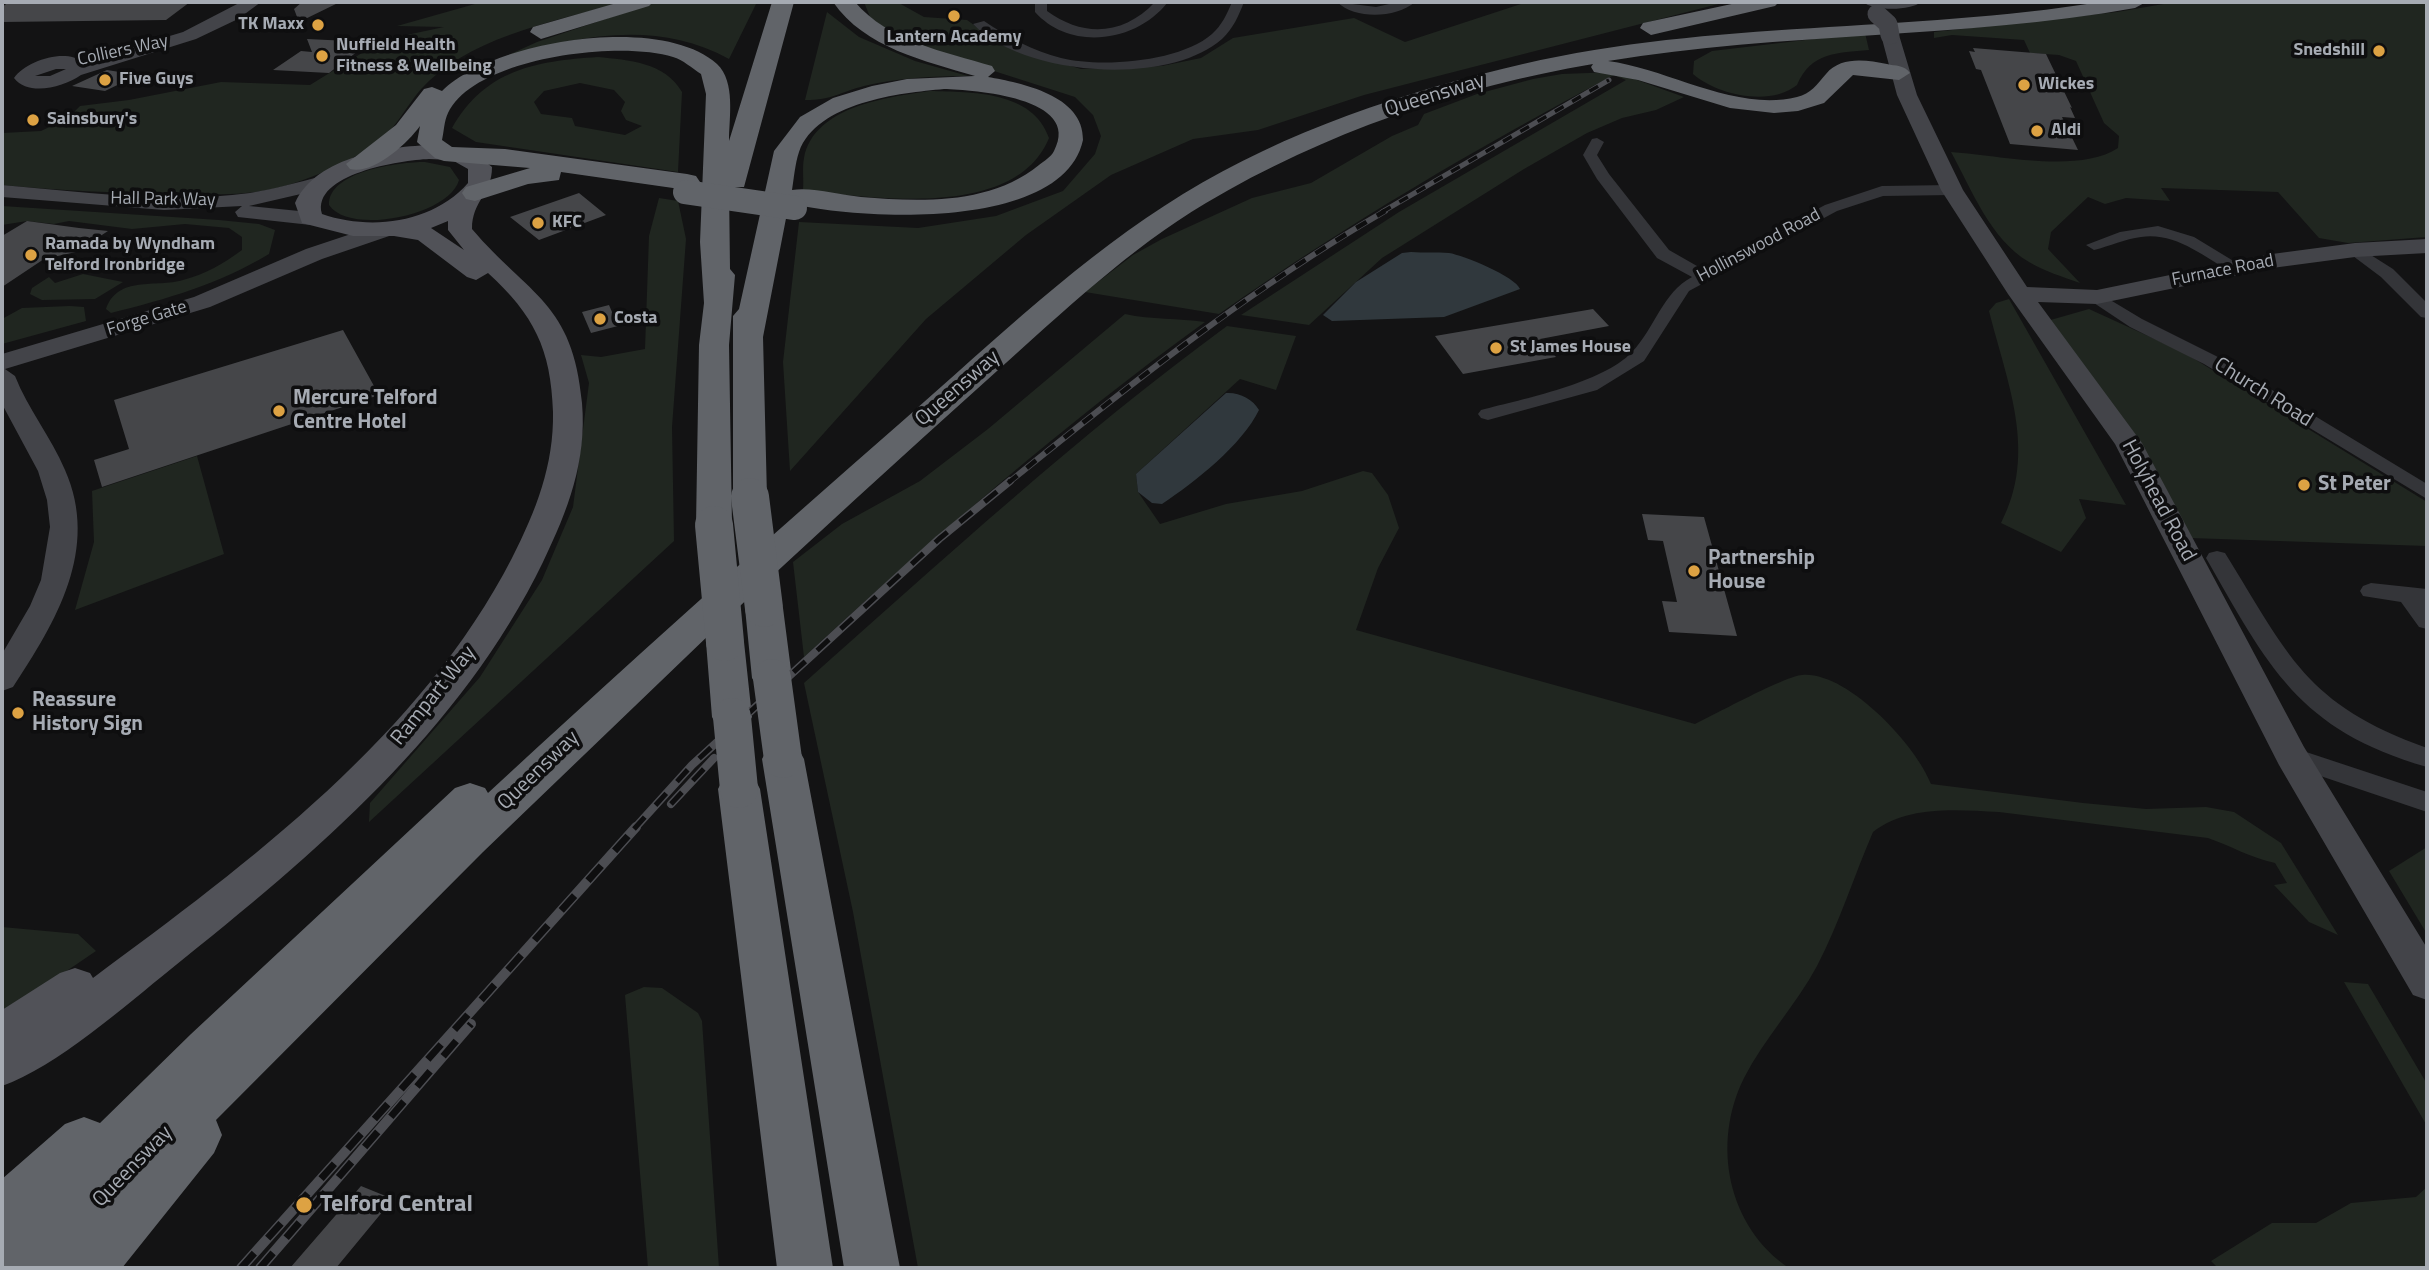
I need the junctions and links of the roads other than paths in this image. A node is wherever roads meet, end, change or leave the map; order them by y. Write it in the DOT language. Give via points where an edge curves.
graph roads {
  1 [pos="252,2"];
  2 [pos="642,2"];
  3 [pos="783,2"];
  4 [pos="801,2"];
  5 [pos="844,2"];
  6 [pos="1041,2"];
  7 [pos="1162,2"];
  8 [pos="1238,2"];
  9 [pos="1343,2"];
  10 [pos="1409,2"];
  11 [pos="1768,2"];
  12 [pos="1861,2"];
  13 [pos="1920,2"];
  14 [pos="2083,2"];
  15 [pos="2135,2"];
  16 [pos="1890,20"];
  17 [pos="979,24"];
  18 [pos="1816,33"];
  19 [pos="1538,60"];
  20 [pos="1899,73"];
  21 [pos="29,76"];
  22 [pos="2,78"];
  23 [pos="2,83"];
  24 [pos="1445,91"];
  25 [pos="1597,142"];
  26 [pos="449,153"];
  27 [pos="359,164"];
  28 [pos="323,182"];
  29 [pos="686,187"];
  30 [pos="1952,190"];
  31 [pos="2,191"];
  32 [pos="470,196"];
  33 [pos="2,201"];
  34 [pos="795,202"];
  35 [pos="313,219"];
  36 [pos="390,229"];
  37 [pos="2094,238"];
  38 [pos="2427,246"];
  39 [pos="2355,250"];
  40 [pos="289,264"];
  41 [pos="2237,268"];
  42 [pos="1703,276"];
  43 [pos="2020,294"];
  44 [pos="2097,297"];
  45 [pos="717,301"];
  46 [pos="2427,313"];
  47 [pos="747,343"];
  48 [pos="2,362"];
  49 [pos="2,376"];
  50 [pos="1488,414"];
  51 [pos="2427,492"];
  52 [pos="2217,558"];
  53 [pos="2371,591"];
  54 [pos="2418,596"];
  55 [pos="2427,621"];
  56 [pos="2,679"];
  57 [pos="2291,756"];
  58 [pos="2427,758"];
  59 [pos="2427,802"];
  60 [pos="2427,983"];
  61 [pos="301,1001"];
  62 [pos="2,1034"];
  63 [pos="209,1050"];
  64 [pos="2,1065"];
  65 [pos="2,1215"];
  66 [pos="2,1259"];
  67 [pos="35,1268"];
  68 [pos="86,1268"];
  69 [pos="805,1268"];
  70 [pos="872,1268"];
  1 -- 21 [label="main road, Colliers Way" via="211,27 177,40"];
  2 -- 27 [label="highway" via="541,32 485,55 439,87 405,130"];
  3 -- 45 [label="highway" via="741,143"];
  4 -- 47 [label="highway" via="778,72 764,143 752,228"];
  5 -- 34 [label="highway" via="876,30 913,48 1058,96 1086,122 1088,140 1068,174 1035,194 962,214 896,219"];
  6 -- 7 [label="street" via="1041,12 1056,25 1082,34 1108,34 1134,26"];
  8 -- 17 [label="street" via="1228,23 1211,41 1132,64 1084,66 1050,59 1009,44"];
  9 -- 10 [label="street" via="1361,12 1376,13"];
  11 -- 19 [label="highway" via="1566,48"];
  12 -- 16 [label="main road"];
  13 -- 16 [label="main road"];
  14 -- 19 [label="highway, Queensway" via="1984,15 1657,40"];
  15 -- 18 [label="highway, Queensway" via="2023,19"];
  16 -- 18 [label="highway" via="1815,67 1798,92 1766,99 1737,96 1706,88 1684,70 1687,60 1708,50"];
  16 -- 20 [label="main road, Holyhead Road"];
  18 -- 24 [label="highway, Queensway" via="1663,47 1521,72"];
  19 -- 63 [label="highway, Queensway" via="1323,122 1200,180 1113,233 873,433 579,695"];
  20 -- 24 [label="highway" via="1850,68 1836,74 1812,100 1774,106 1724,102 1640,73 1598,67 1547,71"];
  20 -- 30 [label="main road, Holyhead Road"];
  21 -- 22 [label="main road, Colliers Way"];
  21 -- 23 [label="main road, Colliers Way"];
  24 -- 61 [label="highway, Queensway" via="1271,157 1221,183 1101,263 603,709"];
  25 -- 42 [label="street" via="1590,155 1663,254"];
  26 -- 27 [label="main road" via="411,153"];
  26 -- 29 [label="highway" via="505,157"];
  26 -- 32 [label="main road" via="467,157 480,167 482,176"];
  26 -- 45 [label="highway" via="429,142 438,108 465,82 502,64 558,48 600,43 663,46 695,57 714,76 718,94"];
  27 -- 28 [label="main road"];
  28 -- 31 [label="main road, Hall Park Way" via="275,196 226,201"];
  28 -- 35 [label="main road" via="308,198"];
  29 -- 32 [label="highway" via="540,174 507,180"];
  29 -- 34 [label="highway, bridge"];
  30 -- 42 [label="street, Hollinswood Road" via="1882,191 1831,208"];
  30 -- 43 [label="main road, Holyhead Road"];
  32 -- 36 [label="main road" via="424,220"];
  32 -- 64 [label="main road, Rampart Way" via="460,230 516,281 545,320 555,341 568,404 558,488 509,597 442,690 377,766 313,830 159,954"];
  33 -- 35 [label="main road, Hall Park Way"];
  34 -- 47 [label="highway" via="914,209 987,199 1021,188 1053,169 1067,153 1072,138 1064,117 1034,96 972,83 900,85 867,93 817,116 787,151"];
  35 -- 36 [label="main road" via="348,229"];
  35 -- 40 [label="main road, Forge Gate" via="311,242"];
  36 -- 40 [label="main road, Forge Gate"];
  36 -- 62 [label="main road, Rampart Way" via="426,234 446,247 497,289 525,330 546,404 539,472 524,521 464,626 424,681 360,754 260,848 153,933"];
  37 -- 41 [label="street" via="2111,240 2142,232 2174,234"];
  38 -- 39 [label="main road, Furnace Road"];
  39 -- 41 [label="main road, Furnace Road"];
  39 -- 46 [label="street"];
  40 -- 48 [label="main road, Forge Gate" via="202,302"];
  41 -- 44 [label="main road, Furnace Road"];
  42 -- 50 [label="street, Hollinswood Road" via="1683,288 1638,357 1590,386"];
  43 -- 44 [label="main road, Furnace Road"];
  43 -- 57 [label="main road, Holyhead Road" via="2129,443"];
  44 -- 51 [label="street, Church Road"];
  45 -- 69 [label="highway, bridge" via="712,402 714,525 738,789"];
  47 -- 70 [label="highway, bridge" via="750,497 772,678"];
  49 -- 56 [label="main road" via="51,469 64,504 66,532 61,564 35,631"];
  52 -- 58 [label="street" via="2294,680 2322,706"];
  53 -- 54 [label="street"];
  54 -- 55 [label="street"];
  57 -- 59 [label="street"];
  57 -- 60 [label="main road, Holyhead Road"];
  61 -- 67 [label="highway, Queensway" via="201,1096"];
  61 -- 68 [label="highway"];
  63 -- 65 [label="highway" via="136,1095"];
  63 -- 66 [label="highway, Queensway"];
}
